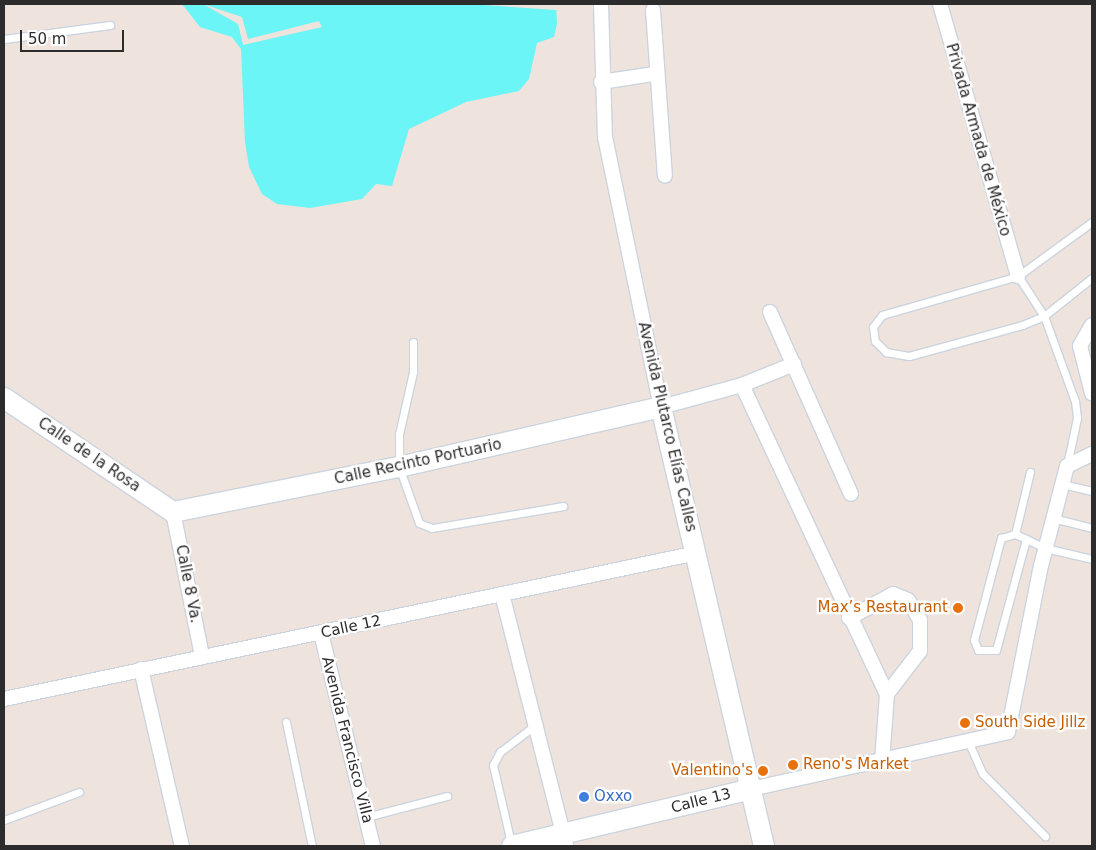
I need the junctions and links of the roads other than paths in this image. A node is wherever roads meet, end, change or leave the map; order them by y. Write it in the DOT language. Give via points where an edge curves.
graph roads {
  1 [pos="601,4"];
  2 [pos="940,4"];
  3 [pos="653,10"];
  4 [pos="110,25"];
  5 [pos="4,38"];
  6 [pos="654,74"];
  7 [pos="601,82"];
  8 [pos="665,176"];
  9 [pos="1092,222"];
  10 [pos="1018,276"];
  11 [pos="1092,278"];
  12 [pos="770,312"];
  13 [pos="1044,316"];
  14 [pos="1092,325"];
  15 [pos="413,342"];
  16 [pos="794,364"];
  17 [pos="742,385"];
  18 [pos="1092,393"];
  19 [pos="4,398"];
  20 [pos="661,407"];
  21 [pos="1092,454"];
  22 [pos="1067,466"];
  23 [pos="399,467"];
  24 [pos="1030,472"];
  25 [pos="1062,484"];
  26 [pos="1092,491"];
  27 [pos="851,494"];
  28 [pos="563,506"];
  29 [pos="174,512"];
  30 [pos="1053,518"];
  31 [pos="1092,528"];
  32 [pos="1015,534"];
  33 [pos="1026,539"];
  34 [pos="1045,548"];
  35 [pos="697,553"];
  36 [pos="1092,559"];
  37 [pos="502,594"];
  38 [pos="849,618"];
  39 [pos="321,634"];
  40 [pos="202,656"];
  41 [pos="141,669"];
  42 [pos="887,694"];
  43 [pos="4,699"];
  44 [pos="286,722"];
  45 [pos="535,725"];
  46 [pos="968,741"];
  47 [pos="882,762"];
  48 [pos="751,789"];
  49 [pos="79,792"];
  50 [pos="447,796"];
  51 [pos="366,817"];
  52 [pos="4,820"];
  53 [pos="1045,836"];
  54 [pos="564,840"];
  55 [pos="182,846"];
  56 [pos="312,846"];
  57 [pos="373,846"];
  58 [pos="512,846"];
  59 [pos="764,846"];
  1 -- 7 [label="street, Avenida Plutarco Elías Calles"];
  2 -- 10 [label="street, Privada Armada de México"];
  3 -- 6 [label="street"];
  4 -- 5 [label="lane"];
  6 -- 7 [label="street"];
  6 -- 8 [label="street"];
  7 -- 20 [label="street, Avenida Plutarco Elías Calles" via="612,181"];
  9 -- 10 [label="lane"];
  10 -- 13 [label="lane"];
  10 -- 13 [label="lane" via="882,315 873,327 875,341 886,352 909,356"];
  11 -- 13 [label="lane"];
  12 -- 16 [label="street"];
  13 -- 22 [label="lane" via="1075,401 1077,418"];
  14 -- 18 [label="street" via="1080,346"];
  15 -- 23 [label="lane" via="413,372 399,434"];
  16 -- 17 [label="street"];
  16 -- 27 [label="street"];
  17 -- 20 [label="street"];
  17 -- 38 [label="street"];
  19 -- 29 [label="street, Calle de la Rosa"];
  20 -- 23 [label="street, Calle Recinto Portuario"];
  20 -- 35 [label="street, Avenida Plutarco Elías Calles"];
  21 -- 22 [label="street"];
  22 -- 25 [label="street"];
  23 -- 28 [label="lane" via="412,513 419,523 432,528"];
  23 -- 29 [label="street, Calle Recinto Portuario"];
  24 -- 32 [label="lane"];
  25 -- 26 [label="lane"];
  25 -- 30 [label="street"];
  29 -- 40 [label="street, Calle 8 Va."];
  30 -- 31 [label="lane"];
  30 -- 34 [label="street"];
  32 -- 33 [label="lane"];
  32 -- 33 [label="lane" via="1004,536 997,544 974,640 978,650 996,650"];
  33 -- 34 [label="lane"];
  34 -- 36 [label="lane"];
  34 -- 46 [label="street, Calle 13" via="1008,732"];
  35 -- 37 [label="street, Calle 12"];
  35 -- 48 [label="street, Avenida Plutarco Elías Calles"];
  37 -- 39 [label="street, Calle 12"];
  37 -- 45 [label="street"];
  38 -- 42 [label="street"];
  38 -- 42 [label="street" via="893,594 908,600 920,620 920,651"];
  39 -- 40 [label="street, Calle 12"];
  39 -- 51 [label="street, Avenida Francisco Villa"];
  40 -- 41 [label="street, Calle 12"];
  41 -- 43 [label="street, Calle 12"];
  41 -- 55 [label="street"];
  42 -- 47 [label="street"];
  44 -- 56 [label="lane"];
  45 -- 54 [label="street"];
  45 -- 58 [label="lane" via="500,752 493,764"];
  46 -- 47 [label="street, Calle 13"];
  46 -- 53 [label="lane" via="983,774"];
  47 -- 48 [label="street, Calle 13"];
  48 -- 54 [label="street, Calle 13"];
  48 -- 59 [label="street, Avenida Plutarco Elías Calles"];
  49 -- 52 [label="lane"];
  50 -- 51 [label="lane"];
  51 -- 57 [label="street, Avenida Francisco Villa"];
  54 -- 58 [label="street, Calle 13"];
}
